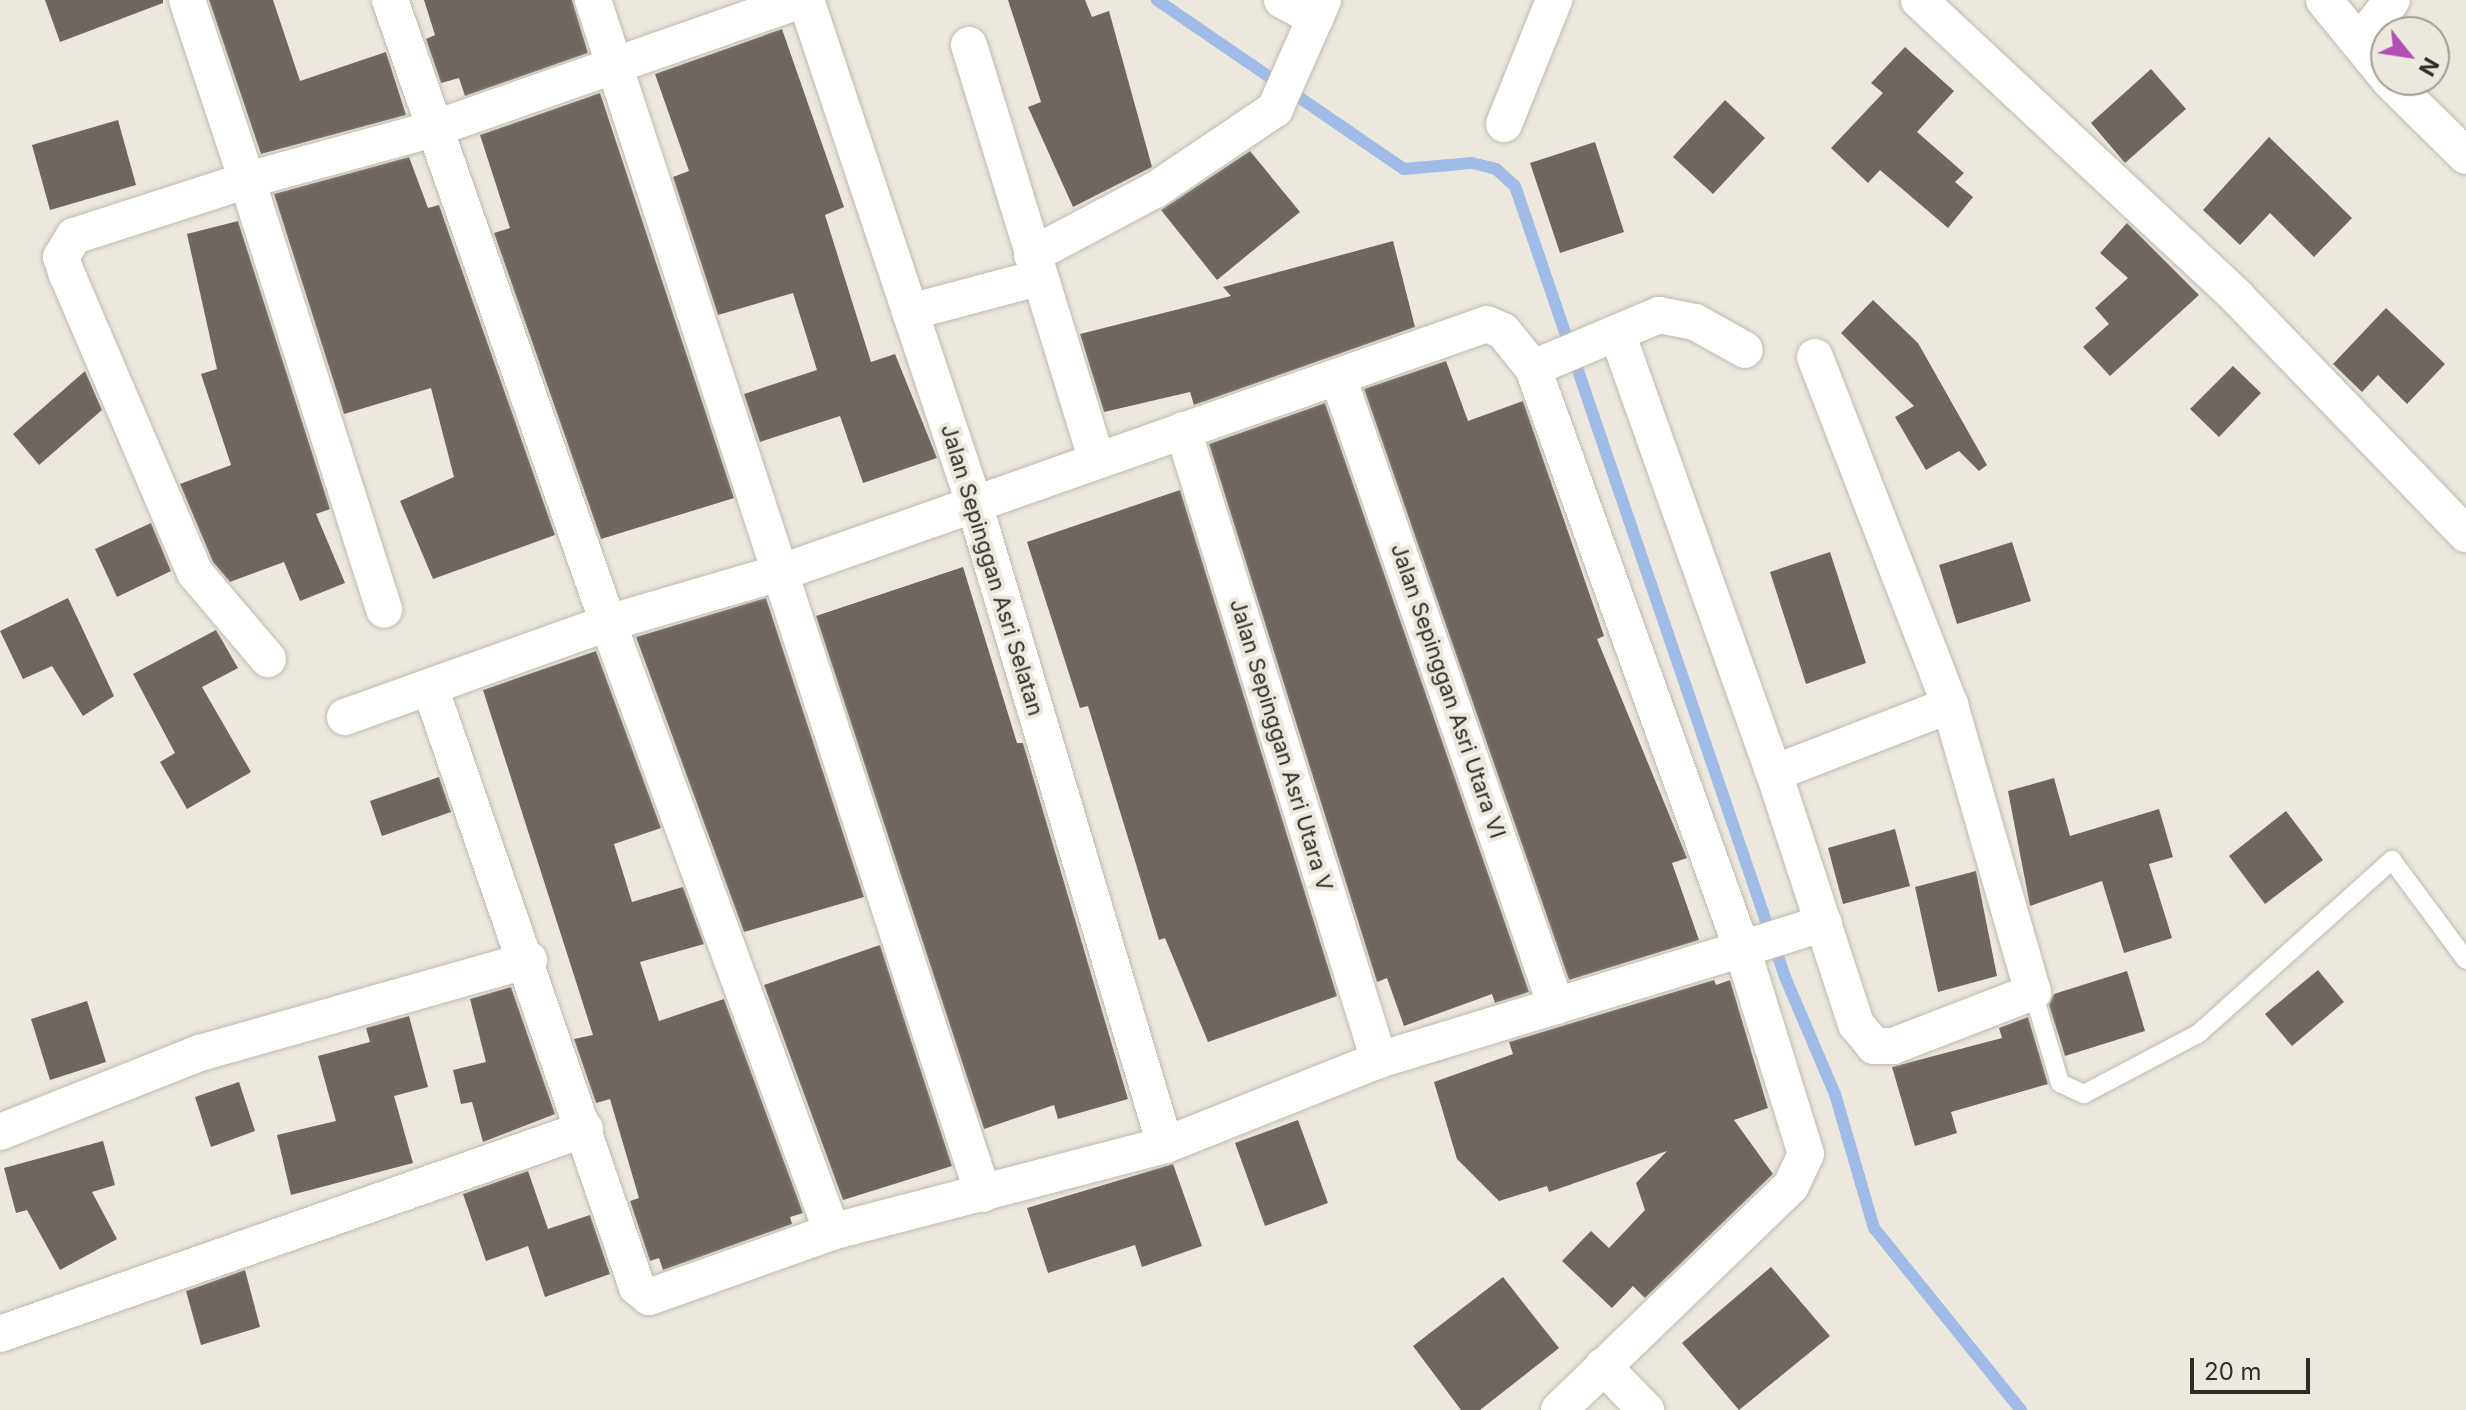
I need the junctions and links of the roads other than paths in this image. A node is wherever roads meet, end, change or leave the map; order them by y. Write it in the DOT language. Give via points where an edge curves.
graph roads {
  1 [pos="187,0"];
  2 [pos="390,0"];
  3 [pos="593,0"];
  4 [pos="804,0"];
  5 [pos="1282,0"];
  6 [pos="1554,0"];
  7 [pos="1919,0"];
  8 [pos="2324,0"];
  9 [pos="2392,0"];
  10 [pos="1320,9"];
  11 [pos="2359,43"];
  12 [pos="969,45"];
  13 [pos="2370,56"];
  14 [pos="615,63"];
  15 [pos="2406,96"];
  16 [pos="1504,124"];
  17 [pos="433,129"];
  18 [pos="2466,156"];
  19 [pos="247,180"];
  20 [pos="1035,266"];
  21 [pos="910,312"];
  22 [pos="1617,333"];
  23 [pos="1745,350"];
  24 [pos="1815,357"];
  25 [pos="1533,368"];
  26 [pos="1338,377"];
  27 [pos="1183,430"];
  28 [pos="1096,459"];
  29 [pos="973,500"];
  30 [pos="2466,534"];
  31 [pos="782,572"];
  32 [pos="384,610"];
  33 [pos="608,623"];
  34 [pos="268,659"];
  35 [pos="430,687"];
  36 [pos="1950,705"];
  37 [pos="345,717"];
  38 [pos="1774,773"];
  39 [pos="1819,924"];
  40 [pos="1745,949"];
  41 [pos="529,960"];
  42 [pos="2466,960"];
  43 [pos="2033,992"];
  44 [pos="1556,1006"];
  45 [pos="1379,1060"];
  46 [pos="585,1129"];
  47 [pos="0,1132"];
  48 [pos="1165,1145"];
  49 [pos="983,1194"];
  50 [pos="832,1232"];
  51 [pos="0,1334"];
  52 [pos="1603,1366"];
  53 [pos="1559,1410"];
  54 [pos="1646,1410"];
  1 -- 19 [label="street"];
  2 -- 17 [label="street"];
  3 -- 14 [label="street"];
  4 -- 14 [label="street"];
  4 -- 21 [label="street, Jalan Sepinggan Asri Selatan"];
  5 -- 10 [label="street"];
  6 -- 16 [label="street"];
  7 -- 30 [label="street" via="2236,296"];
  8 -- 11 [label="street"];
  9 -- 11 [label="street"];
  10 -- 20 [label="street" via="1275,109"];
  11 -- 13 [label="street"];
  12 -- 20 [label="street"];
  14 -- 17 [label="street"];
  14 -- 31 [label="street"];
  15 -- 18 [label="street"];
  17 -- 19 [label="street"];
  17 -- 33 [label="street"];
  19 -- 32 [label="street"];
  19 -- 34 [label="street" via="74,236 61,257 195,573"];
  20 -- 21 [label="street"];
  20 -- 28 [label="street"];
  21 -- 29 [label="street, Jalan Sepinggan Asri Selatan"];
  22 -- 23 [label="street" via="1675,316"];
  22 -- 25 [label="street"];
  22 -- 38 [label="street"];
  24 -- 36 [label="street"];
  25 -- 26 [label="street" via="1503,331 1487,324"];
  25 -- 40 [label="street"];
  26 -- 27 [label="street"];
  26 -- 44 [label="street, Jalan Sepinggan Asri Utara VI"];
  27 -- 28 [label="street"];
  27 -- 45 [label="street, Jalan Sepinggan Asri Utara V"];
  28 -- 29 [label="street"];
  29 -- 31 [label="street"];
  29 -- 48 [label="street, Jalan Sepinggan Asri Selatan"];
  31 -- 33 [label="street"];
  31 -- 49 [label="street"];
  33 -- 35 [label="street"];
  33 -- 50 [label="street"];
  35 -- 37 [label="street"];
  35 -- 41 [label="street"];
  36 -- 38 [label="street"];
  36 -- 43 [label="street"];
  38 -- 39 [label="street"];
  39 -- 40 [label="street"];
  39 -- 43 [label="street" via="1856,1024 1874,1046 1893,1046"];
  40 -- 44 [label="street"];
  40 -- 52 [label="street" via="1806,1154 1791,1186 1756,1224"];
  41 -- 46 [label="street"];
  41 -- 47 [label="street" via="200,1053"];
  42 -- 43 [label="lane" via="2392,860 2198,1034 2084,1094 2060,1083"];
  44 -- 45 [label="street"];
  45 -- 48 [label="street"];
  46 -- 50 [label="street" via="637,1287 649,1297"];
  46 -- 51 [label="street"];
  48 -- 49 [label="street"];
  49 -- 50 [label="street"];
  52 -- 53 [label="street"];
  52 -- 54 [label="street"];
}
